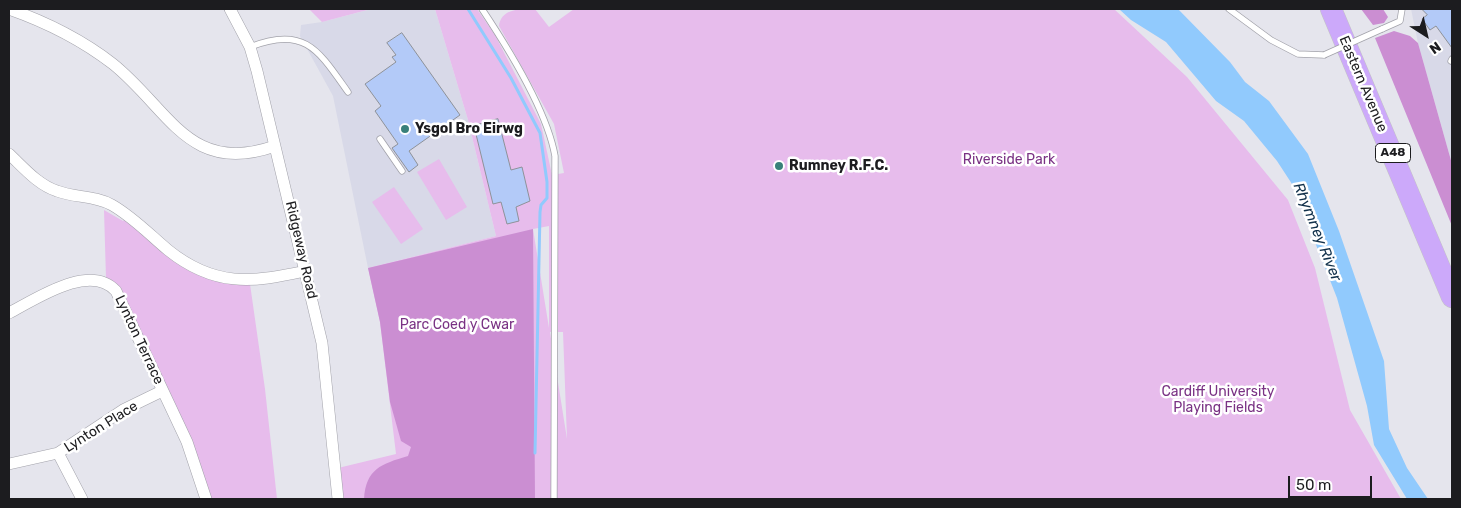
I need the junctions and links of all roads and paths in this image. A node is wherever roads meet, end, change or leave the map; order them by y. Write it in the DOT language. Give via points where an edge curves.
graph roads {
  1 [pos="9,9"];
  2 [pos="230,9"];
  3 [pos="482,9"];
  4 [pos="1230,9"];
  5 [pos="1331,9"];
  6 [pos="1347,9"];
  7 [pos="1402,9"];
  8 [pos="250,47"];
  9 [pos="348,92"];
  10 [pos="380,139"];
  11 [pos="275,146"];
  12 [pos="9,154"];
  13 [pos="402,171"];
  14 [pos="1452,259"];
  15 [pos="305,271"];
  16 [pos="1452,298"];
  17 [pos="9,313"];
  18 [pos="162,392"];
  19 [pos="58,453"];
  20 [pos="9,464"];
  21 [pos="82,499"];
  22 [pos="206,499"];
  23 [pos="338,499"];
  24 [pos="554,499"];
  1 -- 11 [label="street" via="63,33 111,63 195,144 213,151 236,154"];
  2 -- 8 [label="street, Ridgeway Road"];
  3 -- 24 [label="lane" via="499,34 546,123 555,156"];
  4 -- 7 [label="lane, bridge" via="1271,40 1298,54 1324,54 1400,21"];
  5 -- 16 [label="highway, Eastern Avenue / A48"];
  6 -- 14 [label="highway, Eastern Avenue / A48"];
  8 -- 9 [label="lane" via="272,39 296,39 321,54"];
  8 -- 11 [label="street, Ridgeway Road"];
  10 -- 13 [label="lane"];
  11 -- 15 [label="street, Ridgeway Road"];
  12 -- 15 [label="street" via="48,187 111,205 198,269 252,281"];
  15 -- 23 [label="street, Ridgeway Road" via="325,361"];
  17 -- 18 [label="street, Lynton Terrace" via="54,290 83,280 98,279 108,283 116,290"];
  18 -- 19 [label="street, Lynton Place" via="123,410"];
  18 -- 22 [label="street, Lynton Terrace" via="192,453"];
  19 -- 20 [label="street, Lynton Place"];
  19 -- 21 [label="street"];
}
